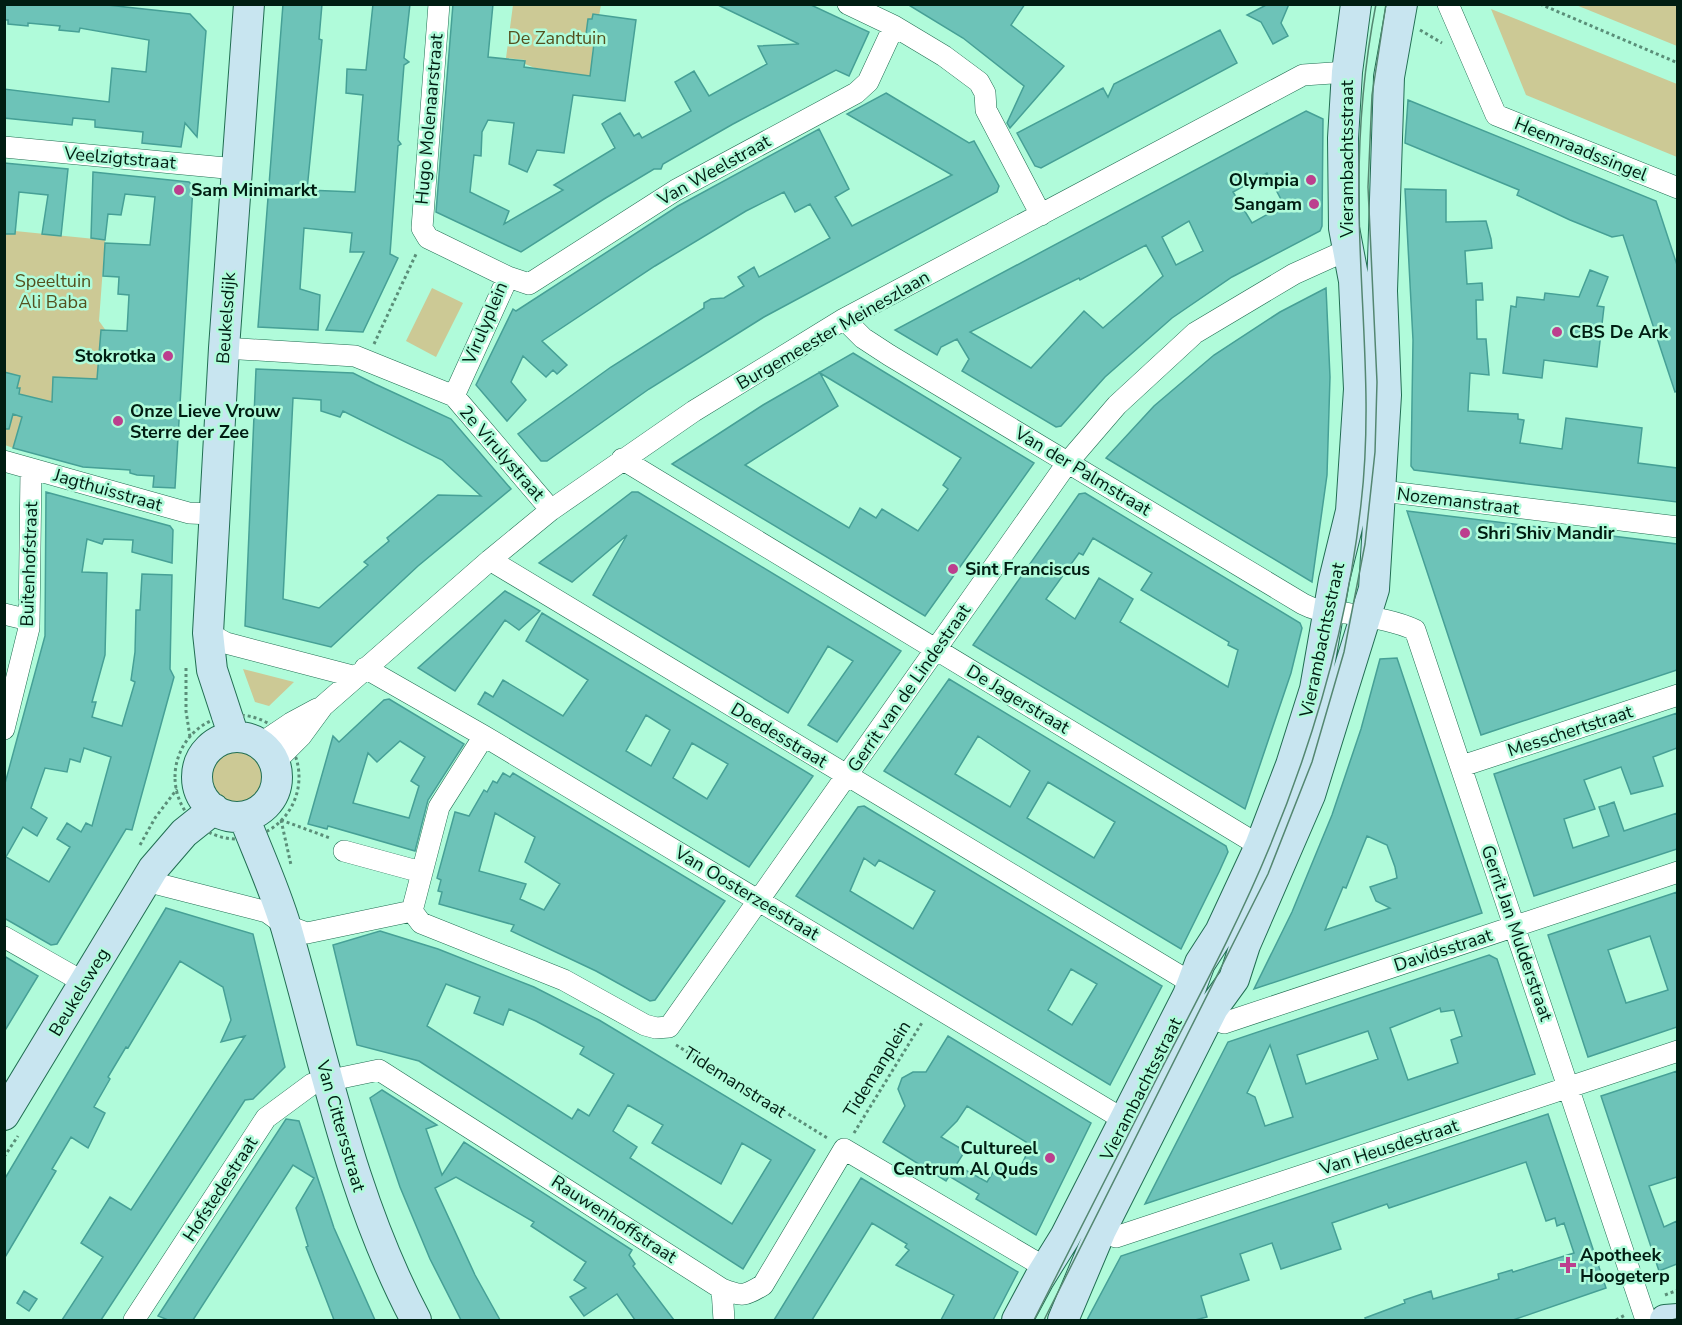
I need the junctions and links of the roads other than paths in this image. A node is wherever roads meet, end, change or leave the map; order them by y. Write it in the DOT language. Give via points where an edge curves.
graph roads {
  1 [pos="249,4"];
  2 [pos="439,4"];
  3 [pos="848,4"];
  4 [pos="1356,4"];
  5 [pos="1448,4"];
  6 [pos="1401,11"];
  7 [pos="894,26"];
  8 [pos="1347,72"];
  9 [pos="4,147"];
  10 [pos="236,169"];
  11 [pos="1677,188"];
  12 [pos="1041,215"];
  13 [pos="424,233"];
  14 [pos="1347,252"];
  15 [pos="508,278"];
  16 [pos="844,319"];
  17 [pos="224,348"];
  18 [pos="454,396"];
  19 [pos="622,459"];
  20 [pos="4,461"];
  21 [pos="1068,462"];
  22 [pos="31,469"];
  23 [pos="1382,491"];
  24 [pos="551,510"];
  25 [pos="213,514"];
  26 [pos="1677,527"];
  27 [pos="490,560"];
  28 [pos="1328,612"];
  29 [pos="4,614"];
  30 [pos="1366,617"];
  31 [pos="28,620"];
  32 [pos="208,633"];
  33 [pos="936,650"];
  34 [pos="361,673"];
  35 [pos="1677,695"];
  36 [pos="4,729"];
  37 [pos="484,736"];
  38 [pos="235,745"];
  39 [pos="1462,766"];
  40 [pos="847,776"];
  41 [pos="197,796"];
  42 [pos="263,815"];
  43 [pos="1260,846"];
  44 [pos="344,852"];
  45 [pos="422,872"];
  46 [pos="1677,872"];
  47 [pos="150,875"];
  48 [pos="759,900"];
  49 [pos="412,911"];
  50 [pos="285,925"];
  51 [pos="1514,926"];
  52 [pos="4,937"];
  53 [pos="1194,980"];
  54 [pos="85,983"];
  55 [pos="1216,1020"];
  56 [pos="669,1027"];
  57 [pos="1677,1051"];
  58 [pos="326,1079"];
  59 [pos="1570,1087"];
  60 [pos="4,1115"];
  61 [pos="1126,1121"];
  62 [pos="1101,1230"];
  63 [pos="1046,1268"];
  64 [pos="722,1289"];
  65 [pos="1677,1319"];
  66 [pos="134,1320"];
  67 [pos="416,1320"];
  68 [pos="724,1320"];
  69 [pos="1017,1320"];
  70 [pos="1063,1320"];
  71 [pos="1646,1320"];
  72 [pos="1665,1320"];
  1 -- 10 [label="street, Beukelsdijk"];
  2 -- 13 [label="street, Hugo Molenaarstraat" via="421,218"];
  3 -- 7 [label="street"];
  4 -- 8 [label="street, Vierambachtsstraat"];
  5 -- 11 [label="street, Heemraadssingel" via="1497,115"];
  6 -- 23 [label="street, Vierambachtsstraat" via="1389,77 1382,291 1386,395"];
  7 -- 12 [label="street" via="979,82 985,93 986,110"];
  7 -- 15 [label="street, Van Weelstraat" via="868,82 856,93 676,190 529,284"];
  8 -- 12 [label="street, Burgemeester Meineszlaan" via="1303,75"];
  8 -- 14 [label="street, Vierambachtsstraat" via="1343,138"];
  9 -- 10 [label="street, Veelzigtstraat"];
  10 -- 17 [label="street, Beukelsdijk"];
  12 -- 16 [label="street, Burgemeester Meineszlaan"];
  13 -- 15 [label="street, Virulyplein"];
  14 -- 21 [label="street, Gerrit van de Lindestraat" via="1294,274 1195,333 1117,405"];
  14 -- 28 [label="street, Vierambachtsstraat" via="1354,280 1359,389 1355,483"];
  15 -- 18 [label="street, Virulyplein"];
  16 -- 19 [label="street, Burgemeester Meineszlaan"];
  16 -- 21 [label="street, Van der Palmstraat" via="889,355"];
  17 -- 18 [label="street" via="367,359"];
  17 -- 25 [label="street, Beukelsdijk"];
  18 -- 24 [label="street, 2e Virulystraat"];
  19 -- 24 [label="street, Burgemeester Meineszlaan"];
  19 -- 33 [label="street, De Jagerstraat"];
  20 -- 22 [label="street, Jagthuisstraat"];
  21 -- 28 [label="street, Van der Palmstraat" via="1303,604"];
  21 -- 33 [label="street, Gerrit van de Lindestraat"];
  22 -- 25 [label="street, Jagthuisstraat" via="189,513"];
  22 -- 31 [label="street, Buitenhofstraat"];
  23 -- 26 [label="street, Nozemanstraat"];
  23 -- 30 [label="street, Vierambachtsstraat" via="1374,589"];
  24 -- 27 [label="street, Burgemeester Meineszlaan"];
  25 -- 32 [label="street, Beukelsdijk"];
  27 -- 34 [label="street, Burgemeester Meineszlaan"];
  27 -- 40 [label="street, Doedesstraat"];
  28 -- 30 [label="street, Gerrit Jan Mulderstraat"];
  28 -- 43 [label="street, Vierambachtsstraat" via="1315,689 1292,765"];
  29 -- 31 [label="street"];
  30 -- 39 [label="street, Gerrit Jan Mulderstraat" via="1415,630"];
  30 -- 55 [label="street, Vierambachtsstraat" via="1298,826"];
  31 -- 36 [label="street, Buitenhofstraat"];
  32 -- 34 [label="street, Van Oosterzeestraat" via="226,643"];
  32 -- 38 [label="street, Beukelsdijk" via="212,670"];
  33 -- 40 [label="street, Gerrit van de Lindestraat"];
  33 -- 43 [label="street, De Jagerstraat"];
  34 -- 37 [label="street, Van Oosterzeestraat"];
  34 -- 38 [label="street, Burgemeester Meineszlaan" via="323,706 301,736"];
  35 -- 39 [label="street, Messchertstraat"];
  37 -- 45 [label="street" via="439,807"];
  37 -- 48 [label="street, Van Oosterzeestraat"];
  38 -- 41 [label="street" via="200,764"];
  38 -- 42 [label="street" via="276,786"];
  39 -- 51 [label="street, Gerrit Jan Mulderstraat"];
  40 -- 48 [label="street, Gerrit van de Lindestraat"];
  40 -- 53 [label="street, Doedesstraat" via="1180,976"];
  41 -- 42 [label="street" via="228,816"];
  41 -- 47 [label="street, Beukelsweg" via="168,829"];
  42 -- 50 [label="street, Van Cittersstraat"];
  43 -- 53 [label="street, Vierambachtsstraat"];
  44 -- 45 [label="street"];
  45 -- 49 [label="street"];
  46 -- 51 [label="street, Davidsstraat"];
  47 -- 50 [label="street" via="267,912"];
  47 -- 54 [label="street, Beukelsweg"];
  48 -- 56 [label="street, Gerrit van de Lindestraat"];
  48 -- 61 [label="street, Van Oosterzeestraat"];
  49 -- 50 [label="street" via="307,933"];
  49 -- 56 [label="street, Tidemanstraat" via="421,923 564,980 645,1025"];
  50 -- 58 [label="street, Van Cittersstraat"];
  51 -- 55 [label="street, Davidsstraat"];
  51 -- 59 [label="street, Gerrit Jan Mulderstraat"];
  52 -- 54 [label="street"];
  53 -- 61 [label="street, Vierambachtsstraat"];
  54 -- 60 [label="street, Beukelsweg"];
  55 -- 62 [label="street, Vierambachtsstraat"];
  57 -- 59 [label="street, Van Heusdestraat"];
  58 -- 64 [label="street, Rauwenhoffstraat" via="379,1070"];
  58 -- 66 [label="street, Hofstedestraat" via="312,1083 266,1118"];
  58 -- 67 [label="street, Van Cittersstraat" via="370,1222"];
  59 -- 62 [label="street, Van Heusdestraat" via="1116,1237"];
  59 -- 71 [label="street, Gerrit Jan Mulderstraat"];
  61 -- 63 [label="street, Vierambachtsstraat"];
  62 -- 70 [label="street, Vierambachtsstraat"];
  63 -- 64 [label="street, Rauwenhoffstraat" via="844,1149 763,1285 746,1295"];
  63 -- 69 [label="street, Vierambachtsstraat"];
  64 -- 68 [label="street"];
  65 -- 72 [label="street"];
}
